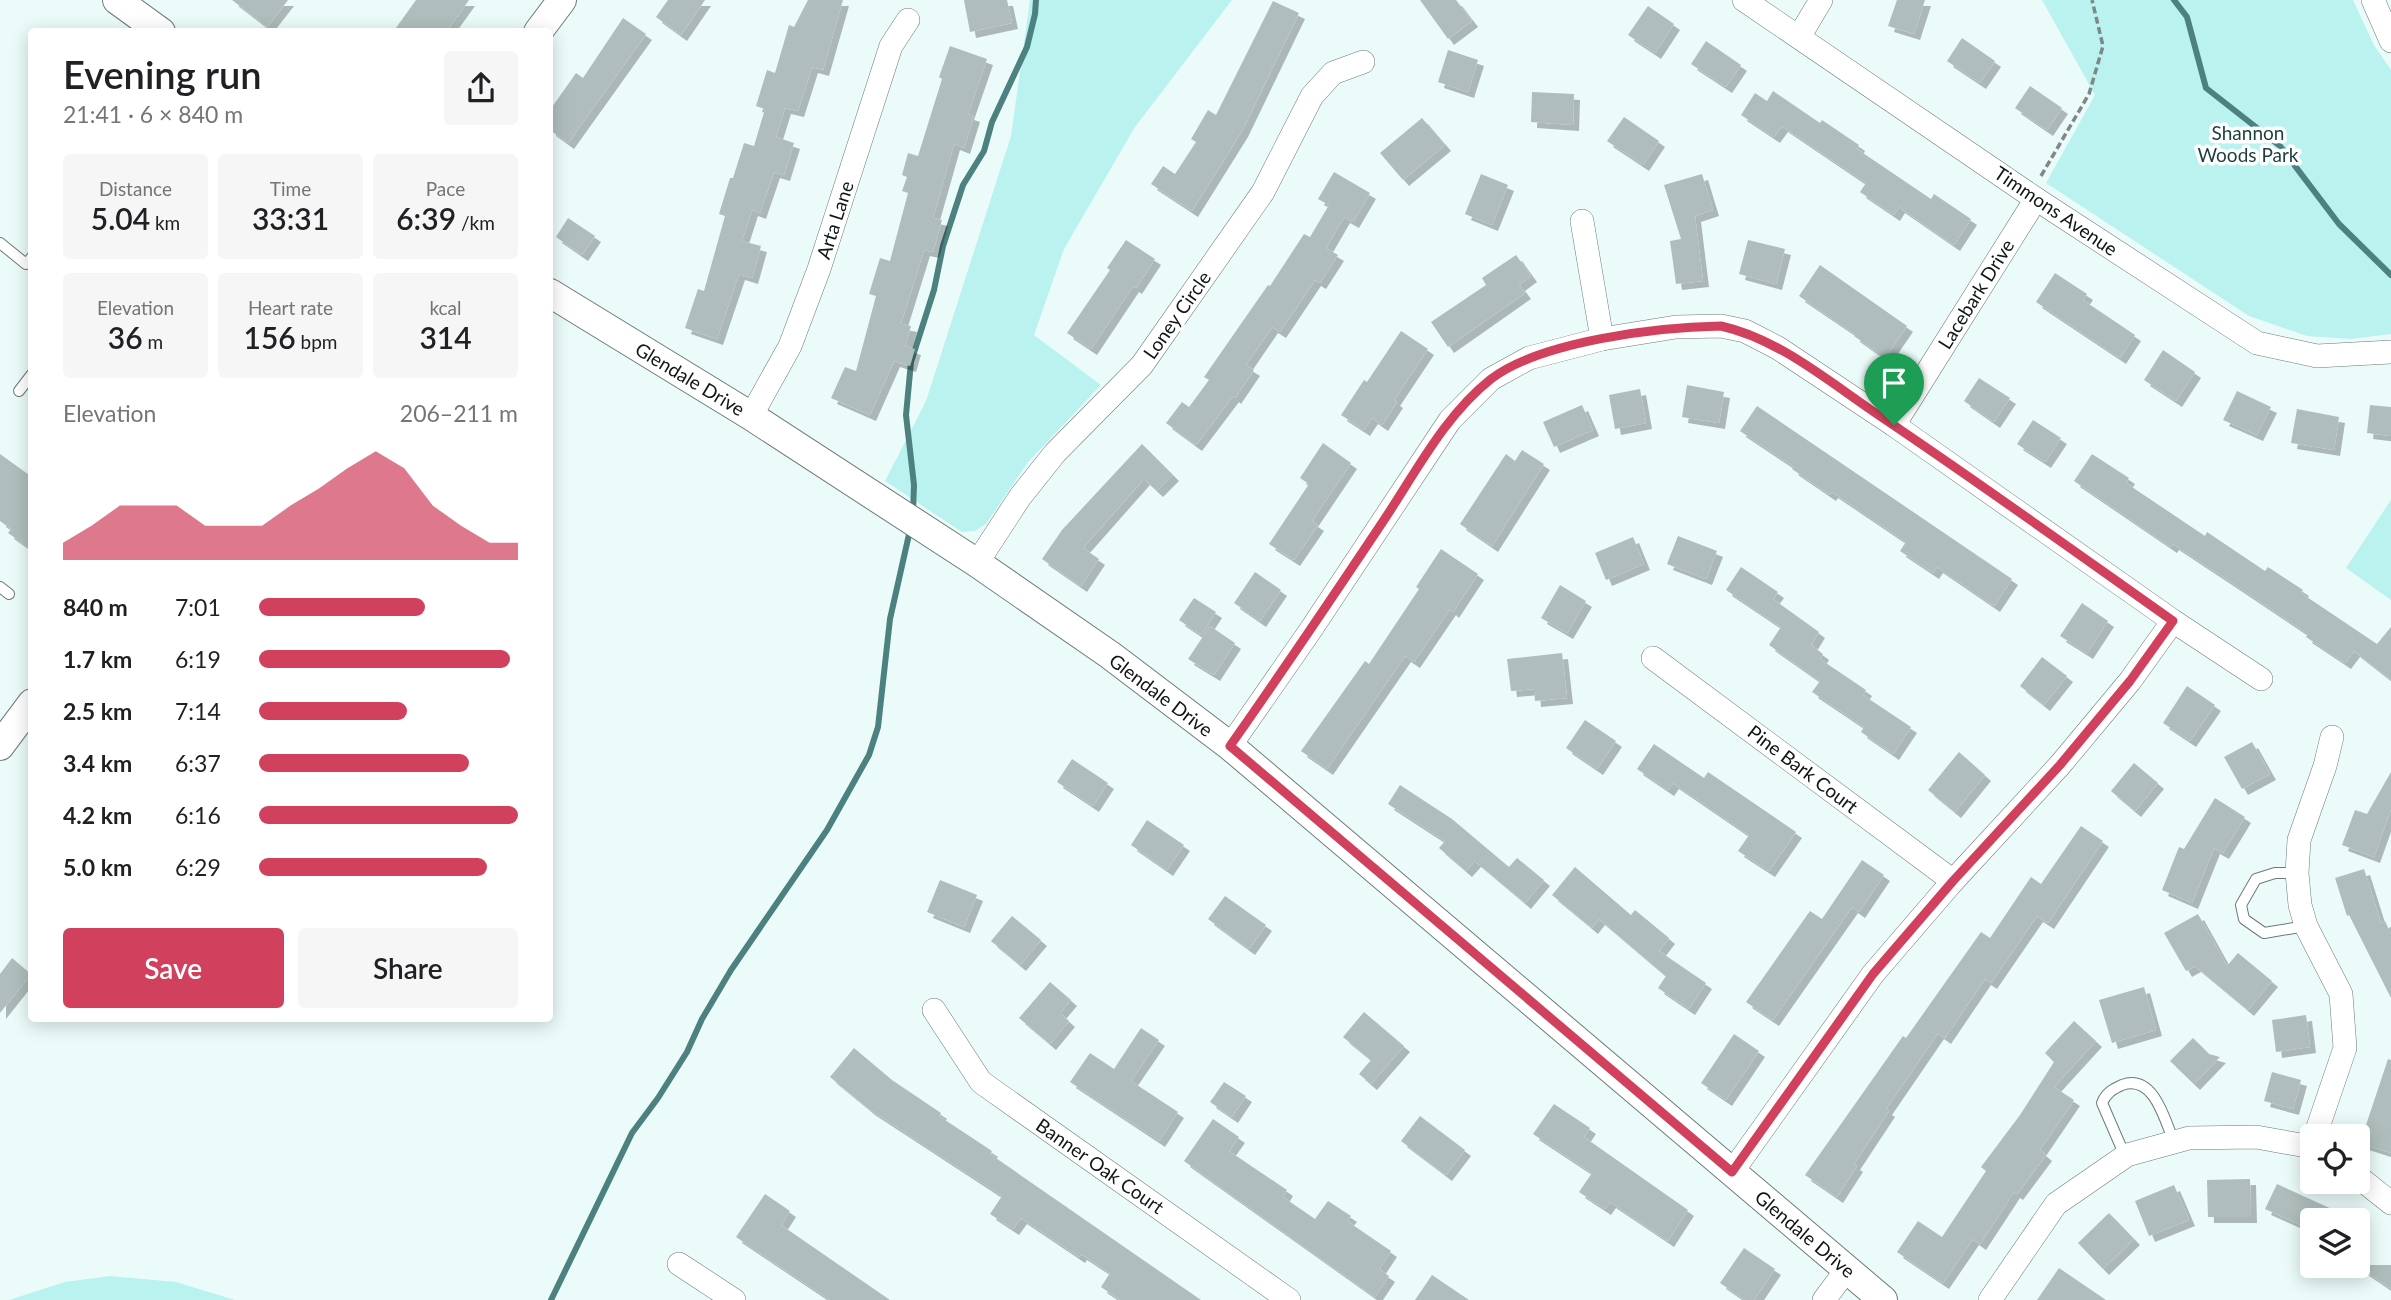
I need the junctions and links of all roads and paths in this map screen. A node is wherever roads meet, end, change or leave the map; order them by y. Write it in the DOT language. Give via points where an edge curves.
graph roads {
  1 [pos="117,0"];
  2 [pos="562,0"];
  3 [pos="1744,0"];
  4 [pos="1821,0"];
  5 [pos="2092,0"];
  6 [pos="2373,0"];
  7 [pos="908,20"];
  8 [pos="156,28"];
  9 [pos="541,28"];
  10 [pos="1800,37"];
  11 [pos="2391,40"];
  12 [pos="1363,62"];
  13 [pos="2037,190"];
  14 [pos="1582,222"];
  15 [pos="0,243"];
  16 [pos="28,261"];
  17 [pos="553,295"];
  18 [pos="1602,339"];
  19 [pos="2391,352"];
  20 [pos="28,379"];
  21 [pos="19,391"];
  22 [pos="751,416"];
  23 [pos="1894,425"];
  24 [pos="977,563"];
  25 [pos="2173,621"];
  26 [pos="1653,658"];
  27 [pos="2261,679"];
  28 [pos="28,708"];
  29 [pos="2332,737"];
  30 [pos="0,746"];
  31 [pos="1230,746"];
  32 [pos="2297,873"];
  33 [pos="1953,881"];
  34 [pos="2306,926"];
  35 [pos="934,1010"];
  36 [pos="2319,1124"];
  37 [pos="2174,1142"];
  38 [pos="2300,1145"];
  39 [pos="2125,1156"];
  40 [pos="1732,1172"];
  41 [pos="2370,1186"];
  42 [pos="2391,1203"];
  43 [pos="679,1264"];
  44 [pos="1847,1269"];
  45 [pos="734,1300"];
  46 [pos="1289,1300"];
  47 [pos="1824,1300"];
  48 [pos="1883,1300"];
  49 [pos="1990,1300"];
  1 -- 8 [label="street"];
  2 -- 9 [label="street"];
  3 -- 10 [label="street, Timmons Avenue"];
  4 -- 10 [label="street"];
  5 -- 13 [label="path" via="2103,46 2089,94"];
  6 -- 11 [label="street"];
  7 -- 22 [label="street, Arta Lane" via="891,46 790,346"];
  10 -- 13 [label="street, Timmons Avenue"];
  12 -- 24 [label="street, Loney Circle" via="1333,73 1312,96 1263,192 1142,365 1055,453"];
  13 -- 19 [label="street, Timmons Avenue" via="2257,343 2317,356"];
  13 -- 23 [label="street, Lacebark Drive"];
  14 -- 18 [label="street"];
  15 -- 16 [label="lane"];
  17 -- 22 [label="street, Glendale Drive"];
  18 -- 23 [label="street" via="1676,327 1721,326 1745,331"];
  18 -- 31 [label="street" via="1529,358 1491,379 1450,420"];
  20 -- 21 [label="lane"];
  22 -- 24 [label="street, Glendale Drive"];
  23 -- 25 [label="street"];
  24 -- 31 [label="street, Glendale Drive"];
  25 -- 27 [label="street"];
  25 -- 33 [label="street" via="2060,765"];
  26 -- 33 [label="street, Pine Bark Court"];
  28 -- 30 [label="street"];
  29 -- 32 [label="street" via="2298,840"];
  31 -- 40 [label="street, Glendale Drive"];
  32 -- 34 [label="street"];
  32 -- 34 [label="lane" via="2256,879 2241,905 2244,919 2264,933"];
  33 -- 40 [label="street" via="1873,974"];
  34 -- 36 [label="street" via="2341,994 2345,1048"];
  35 -- 46 [label="street, Banner Oak Court" via="981,1082"];
  37 -- 38 [label="street" via="2256,1137"];
  37 -- 39 [label="street"];
  37 -- 39 [label="lane" via="2154,1095 2139,1084 2123,1084 2108,1092 2102,1103"];
  39 -- 49 [label="street" via="2056,1203"];
  40 -- 44 [label="street, Glendale Drive"];
  41 -- 42 [label="street"];
  43 -- 45 [label="street"];
  44 -- 47 [label="street"];
  44 -- 48 [label="street, Glendale Drive"];
}
